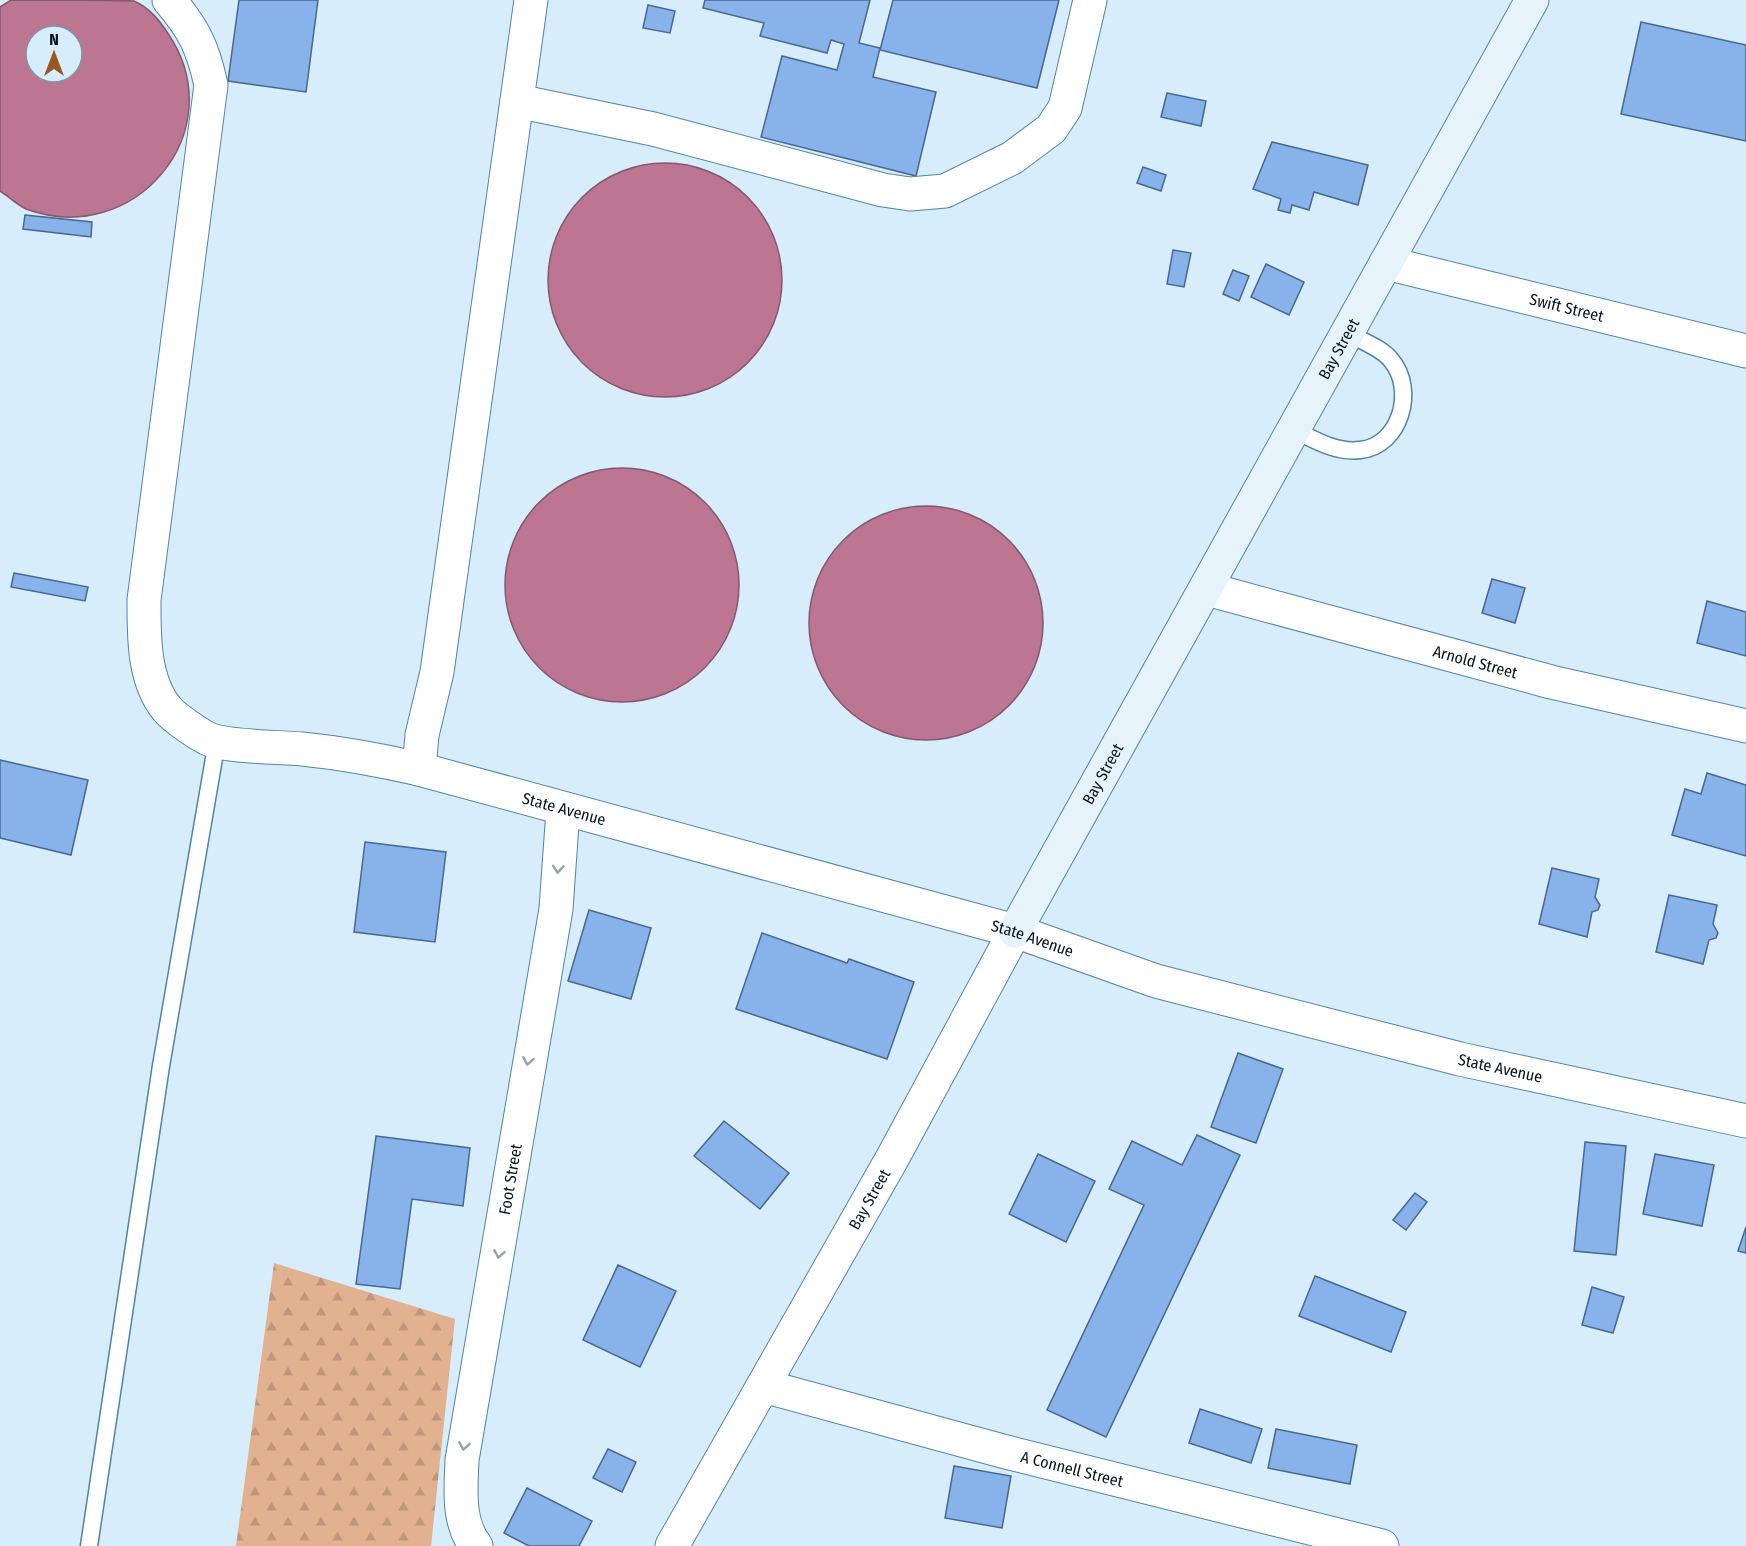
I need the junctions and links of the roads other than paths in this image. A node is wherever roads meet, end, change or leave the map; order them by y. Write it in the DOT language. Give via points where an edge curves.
graph roads {
  1 [pos="169,0"];
  2 [pos="531,0"];
  3 [pos="1090,0"];
  4 [pos="1532,0"];
  5 [pos="517,101"];
  6 [pos="1386,263"];
  7 [pos="1348,333"];
  8 [pos="1746,351"];
  9 [pos="1294,430"];
  10 [pos="1207,589"];
  11 [pos="1746,726"];
  12 [pos="217,741"];
  13 [pos="419,769"];
  14 [pos="563,810"];
  15 [pos="1015,931"];
  16 [pos="1746,1121"];
  17 [pos="763,1386"];
  18 [pos="89,1546"];
  19 [pos="476,1546"];
  20 [pos="672,1546"];
  21 [pos="1382,1546"];
  1 -- 12 [label="street" via="195,33 211,85 144,600 143,641 146,660 168,711"];
  2 -- 5 [label="street"];
  3 -- 5 [label="street" via="1065,108 1051,129 1012,158 945,191 910,194 883,190 653,129"];
  4 -- 6 [label="main road, Bay Street"];
  5 -- 13 [label="street" via="437,672 422,735"];
  6 -- 7 [label="main road, Bay Street"];
  6 -- 8 [label="street, Swift Street"];
  7 -- 9 [label="main road, Bay Street"];
  7 -- 9 [label="lane" via="1390,358 1402,377 1403,402 1396,424 1383,442 1361,450 1334,448"];
  9 -- 10 [label="main road, Bay Street"];
  10 -- 11 [label="street, Arnold Street" via="1551,682"];
  10 -- 15 [label="main road, Bay Street"];
  12 -- 13 [label="street, State Avenue" via="321,751"];
  12 -- 18 [label="lane" via="161,1066"];
  13 -- 14 [label="street, State Avenue"];
  14 -- 15 [label="street, State Avenue"];
  14 -- 19 [label="street, Foot Street, one-way" via="556,909 462,1460 464,1522"];
  15 -- 16 [label="street, State Avenue" via="1156,981 1460,1059"];
  15 -- 17 [label="street, Bay Street"];
  17 -- 20 [label="street, Bay Street"];
  17 -- 21 [label="street, A Connell Street" via="1006,1452"];
}
